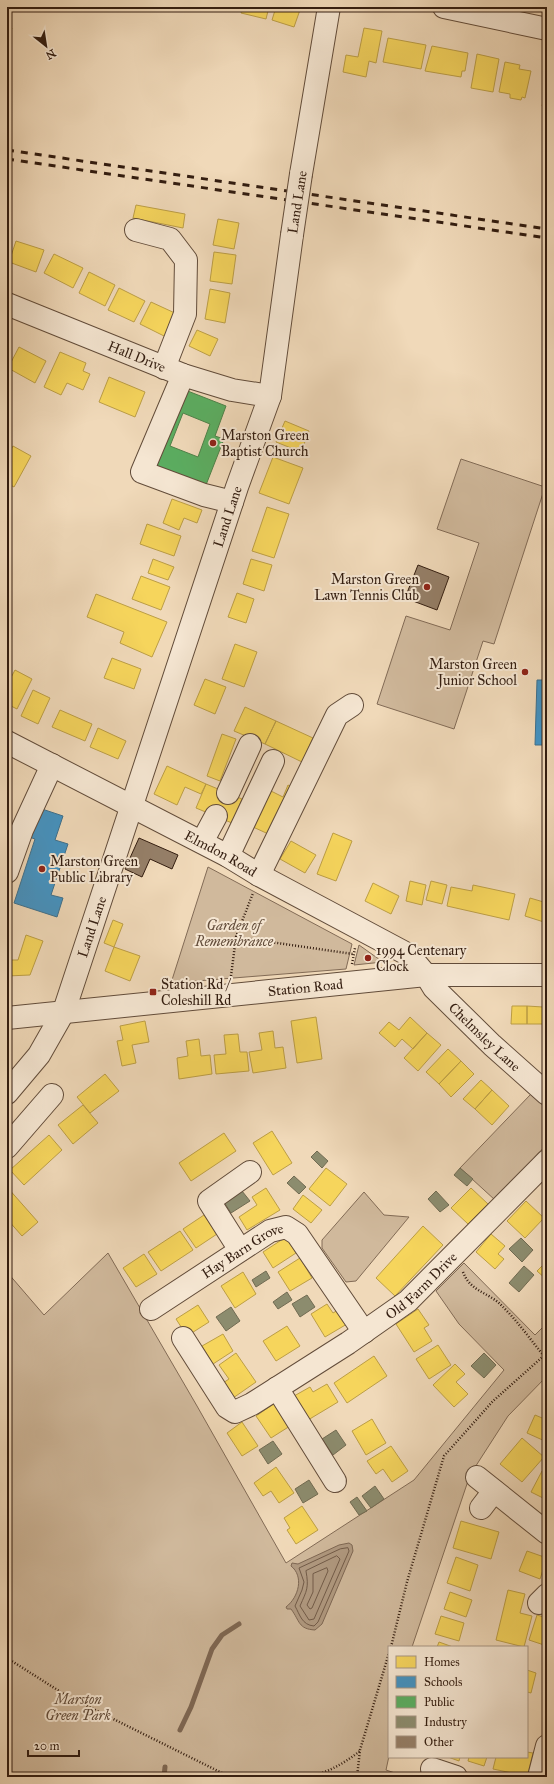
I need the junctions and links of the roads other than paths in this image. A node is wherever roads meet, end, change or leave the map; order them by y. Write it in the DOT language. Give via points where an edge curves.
graph roads {
  1 [pos="329,7"];
  2 [pos="444,7"];
  3 [pos="547,29"];
  4 [pos="136,230"];
  5 [pos="7,304"];
  6 [pos="173,371"];
  7 [pos="270,396"];
  8 [pos="232,502"];
  9 [pos="352,705"];
  10 [pos="7,742"];
  11 [pos="250,745"];
  12 [pos="273,761"];
  13 [pos="52,766"];
  14 [pos="228,793"];
  15 [pos="132,808"];
  16 [pos="216,816"];
  17 [pos="202,842"];
  18 [pos="228,856"];
  19 [pos="7,872"];
  20 [pos="257,882"];
  21 [pos="547,974"];
  22 [pos="426,975"];
  23 [pos="64,1011"];
  24 [pos="7,1018"];
  25 [pos="546,1092"];
  26 [pos="7,1093"];
  27 [pos="52,1095"];
  28 [pos="7,1147"];
  29 [pos="547,1161"];
  30 [pos="250,1172"];
  31 [pos="240,1250"];
  32 [pos="151,1309"];
  33 [pos="364,1332"];
  34 [pos="183,1338"];
  35 [pos="277,1388"];
  36 [pos="477,1477"];
  37 [pos="335,1482"];
  38 [pos="494,1491"];
  39 [pos="481,1508"];
  40 [pos="547,1533"];
  41 [pos="547,1746"];
  42 [pos="432,1769"];
  43 [pos="456,1777"];
  44 [pos="539,1777"];
  1 -- 7 [label="street, Land Lane, bridge" via="301,174"];
  2 -- 3 [label="street"];
  4 -- 6 [label="street" via="170,239 186,260 185,314"];
  5 -- 6 [label="street, Hall Drive"];
  6 -- 7 [label="street, Hall Drive" via="232,390"];
  6 -- 8 [label="street" via="142,472 204,495"];
  7 -- 8 [label="street, Land Lane"];
  8 -- 15 [label="street, Land Lane"];
  9 -- 20 [label="street" via="337,715"];
  10 -- 13 [label="street, Elmdon Road"];
  11 -- 14 [label="street"];
  12 -- 18 [label="street"];
  13 -- 15 [label="street, Elmdon Road"];
  13 -- 19 [label="street" via="22,830"];
  15 -- 17 [label="street, Elmdon Road"];
  15 -- 23 [label="street, Land Lane"];
  16 -- 17 [label="street"];
  17 -- 18 [label="street, Elmdon Road"];
  18 -- 20 [label="street, Elmdon Road"];
  20 -- 22 [label="street, Elmdon Road" via="409,955"];
  21 -- 22 [label="street, Station Road"];
  22 -- 23 [label="street, Station Road"];
  22 -- 25 [label="street, Chelmsley Lane" via="434,988 482,1035"];
  23 -- 24 [label="street, Station Road"];
  23 -- 26 [label="street, Land Lane" via="39,1055"];
  27 -- 28 [label="street"];
  29 -- 33 [label="street, Old Farm Drive" via="408,1302"];
  30 -- 31 [label="street" via="209,1201"];
  31 -- 32 [label="street, Hay Barn Grove"];
  31 -- 33 [label="street, Hay Barn Grove" via="270,1231 286,1228 297,1234"];
  33 -- 35 [label="street, Old Farm Drive"];
  34 -- 35 [label="street, Old Farm Drive" via="227,1407 235,1412"];
  35 -- 37 [label="street"];
  36 -- 38 [label="street"];
  38 -- 39 [label="street"];
  38 -- 40 [label="street"];
  41 -- 44 [label="street"];
  42 -- 43 [label="street"];
}
